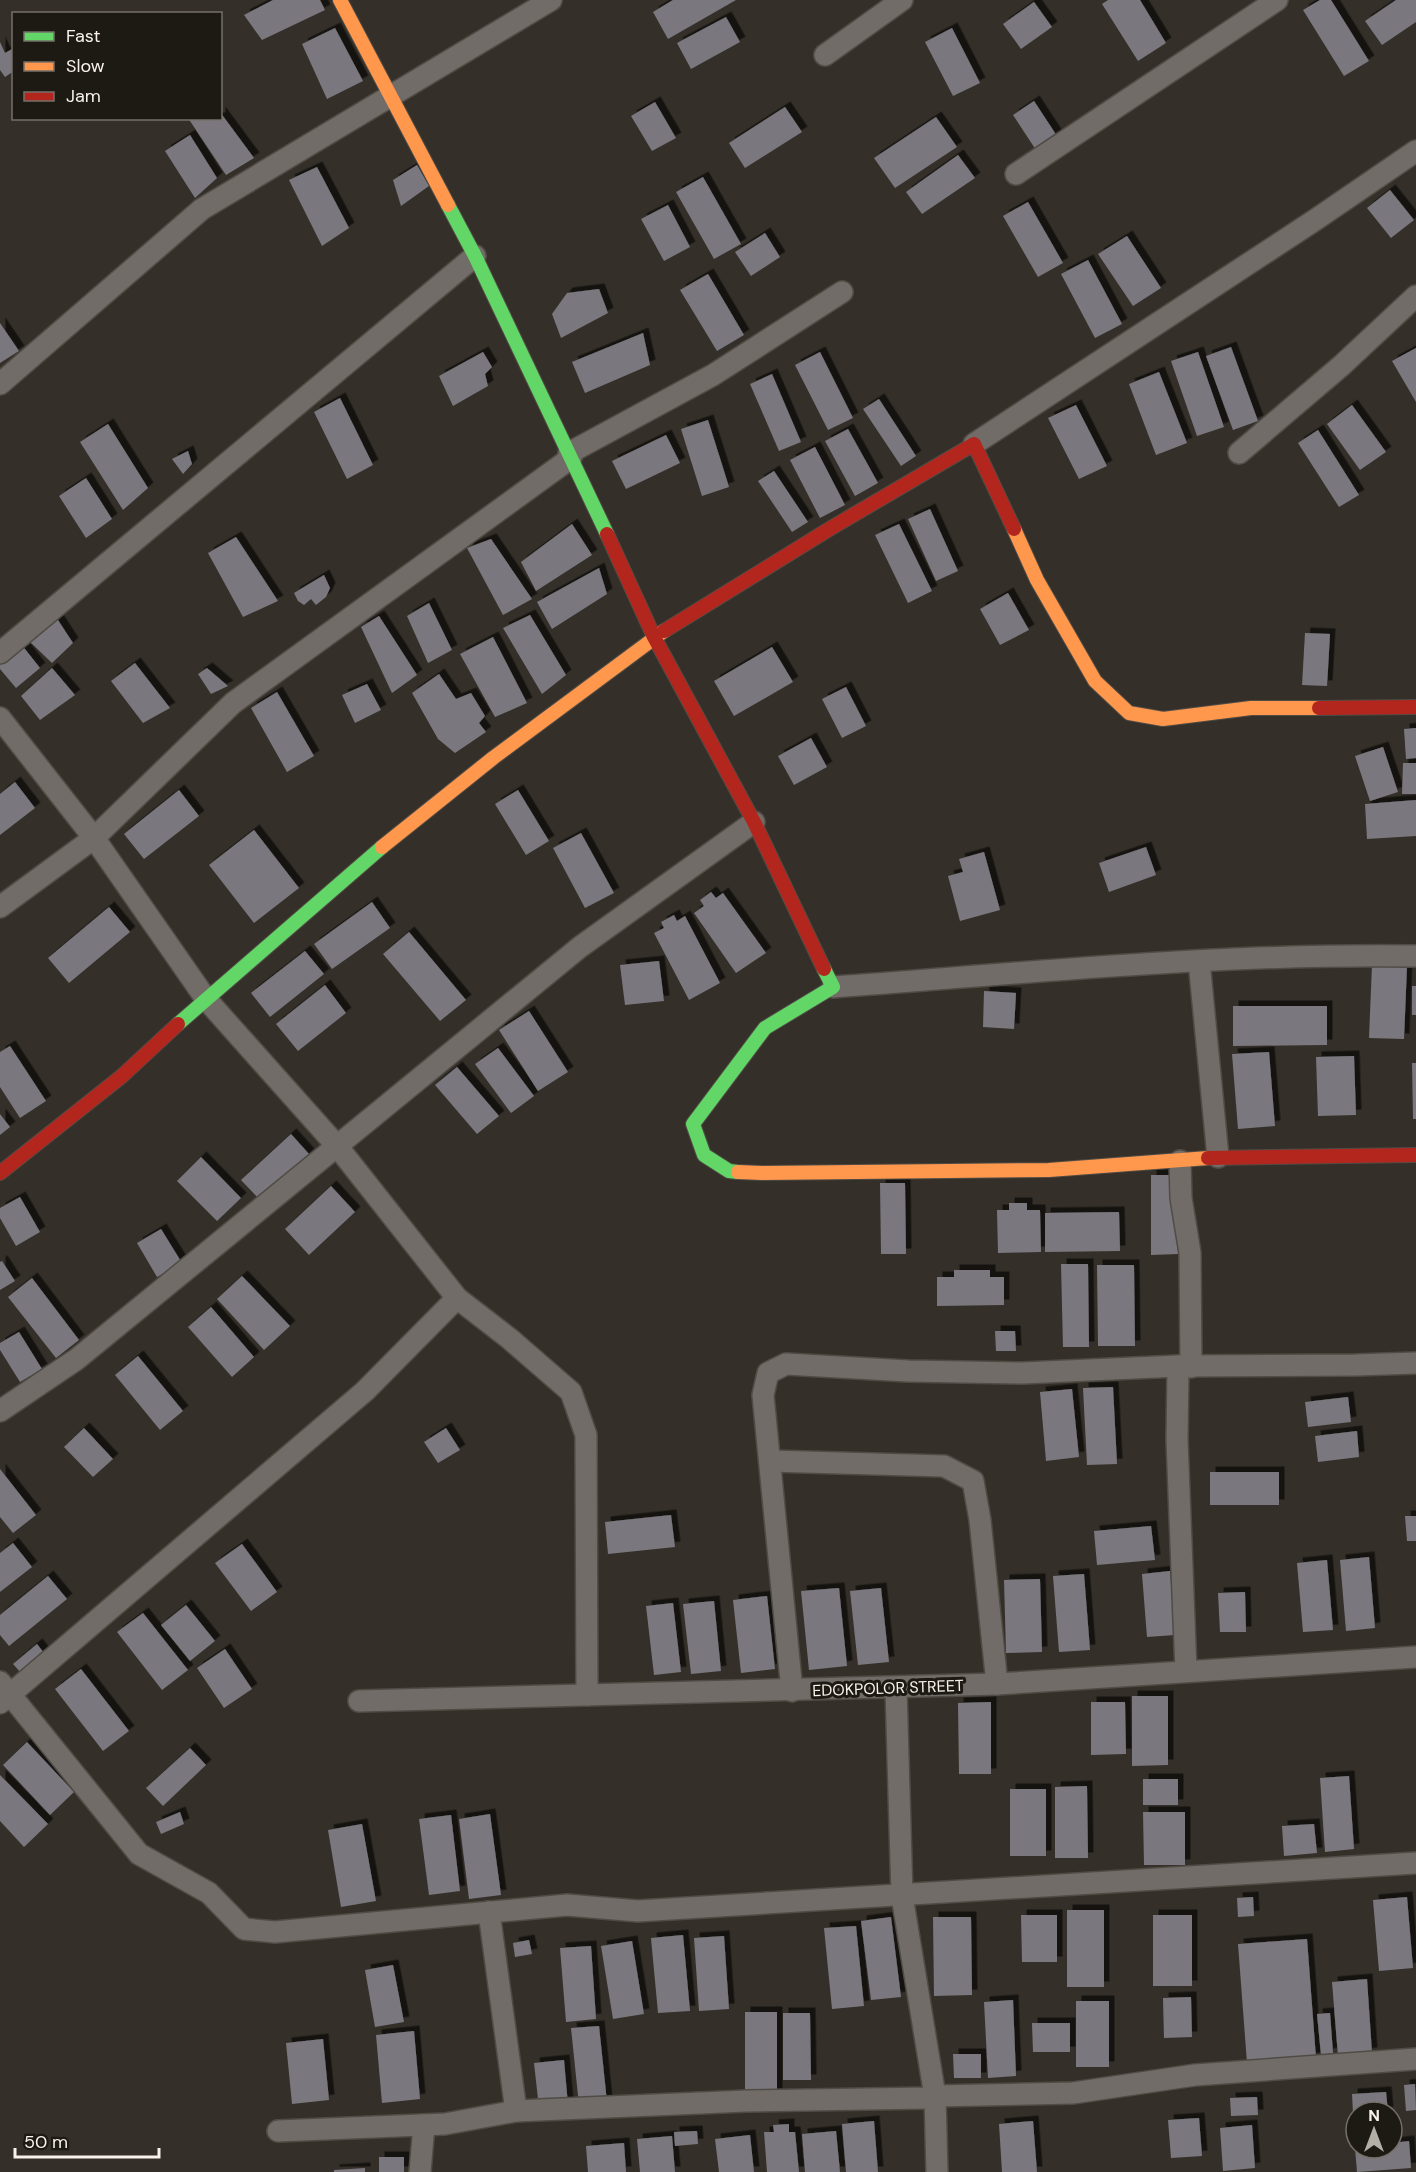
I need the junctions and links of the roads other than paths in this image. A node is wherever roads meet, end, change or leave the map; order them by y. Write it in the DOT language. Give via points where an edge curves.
graph roads {
  1 [pos="340,0"];
  2 [pos="551,0"];
  3 [pos="902,0"];
  4 [pos="1277,0"];
  5 [pos="825,55"];
  6 [pos="391,97"];
  7 [pos="1416,152"];
  8 [pos="1016,174"];
  9 [pos="475,256"];
  10 [pos="842,292"];
  11 [pos="1416,296"];
  12 [pos="0,384"];
  13 [pos="974,444"];
  14 [pos="1239,453"];
  15 [pos="570,455"];
  16 [pos="654,637"];
  17 [pos="0,653"];
  18 [pos="1416,706"];
  19 [pos="0,718"];
  20 [pos="754,822"];
  21 [pos="94,838"];
  22 [pos="0,907"];
  23 [pos="1416,956"];
  24 [pos="1199,961"];
  25 [pos="833,987"];
  26 [pos="206,999"];
  27 [pos="337,1146"];
  28 [pos="1416,1155"];
  29 [pos="1218,1157"];
  30 [pos="1180,1161"];
  31 [pos="0,1173"];
  32 [pos="457,1298"];
  33 [pos="1416,1363"];
  34 [pos="1184,1366"];
  35 [pos="0,1411"];
  36 [pos="770,1461"];
  37 [pos="1416,1658"];
  38 [pos="1186,1671"];
  39 [pos="997,1684"];
  40 [pos="896,1688"];
  41 [pos="792,1691"];
  42 [pos="4,1693"];
  43 [pos="586,1695"];
  44 [pos="359,1701"];
  45 [pos="1416,1863"];
  46 [pos="902,1896"];
  47 [pos="489,1912"];
  48 [pos="1416,2059"];
  49 [pos="935,2096"];
  50 [pos="516,2110"];
  51 [pos="424,2124"];
  52 [pos="278,2131"];
  53 [pos="420,2172"];
  54 [pos="937,2172"];
  1 -- 6 [label="street"];
  2 -- 6 [label="street"];
  3 -- 5 [label="street"];
  4 -- 8 [label="street"];
  6 -- 9 [label="street"];
  6 -- 12 [label="street" via="202,209"];
  7 -- 13 [label="street"];
  9 -- 15 [label="street"];
  9 -- 17 [label="street"];
  10 -- 15 [label="street" via="713,375"];
  11 -- 14 [label="street"];
  13 -- 16 [label="street"];
  13 -- 18 [label="street" via="1037,580 1095,681 1129,713 1163,719 1251,708"];
  15 -- 16 [label="street"];
  15 -- 21 [label="street" via="233,703"];
  16 -- 20 [label="street"];
  16 -- 26 [label="street" via="406,826"];
  19 -- 21 [label="street"];
  20 -- 25 [label="street"];
  20 -- 27 [label="street" via="580,947"];
  21 -- 22 [label="street"];
  21 -- 26 [label="street"];
  23 -- 24 [label="street"];
  24 -- 25 [label="street"];
  24 -- 29 [label="street"];
  25 -- 30 [label="street" via="765,1028 693,1124 704,1155 729,1171 762,1173 1048,1170"];
  26 -- 27 [label="street"];
  26 -- 31 [label="street" via="122,1076"];
  27 -- 32 [label="street"];
  27 -- 35 [label="street" via="77,1359"];
  28 -- 29 [label="street"];
  29 -- 30 [label="street"];
  30 -- 34 [label="street" via="1181,1198 1190,1253"];
  32 -- 42 [label="street" via="364,1391"];
  32 -- 43 [label="street" via="571,1392 586,1435"];
  33 -- 34 [label="street"];
  34 -- 36 [label="street" via="1023,1373 786,1364 768,1373 763,1395"];
  34 -- 38 [label="street" via="1177,1440"];
  36 -- 39 [label="street" via="944,1466 973,1481"];
  36 -- 41 [label="street"];
  37 -- 38 [label="street, EDOKPOLOR STREET"];
  38 -- 39 [label="street, EDOKPOLOR STREET"];
  39 -- 40 [label="street, EDOKPOLOR STREET"];
  40 -- 41 [label="street, EDOKPOLOR STREET"];
  40 -- 46 [label="street"];
  41 -- 43 [label="street, EDOKPOLOR STREET"];
  42 -- 47 [label="street" via="139,1854 209,1893 244,1929 275,1932"];
  43 -- 44 [label="street, EDOKPOLOR STREET"];
  45 -- 46 [label="street"];
  46 -- 47 [label="street" via="638,1911 567,1905"];
  46 -- 49 [label="street"];
  47 -- 50 [label="street"];
  48 -- 49 [label="street" via="1195,2075 1073,2093"];
  49 -- 50 [label="street"];
  49 -- 54 [label="street"];
  50 -- 51 [label="street" via="445,2124"];
  51 -- 52 [label="street"];
  51 -- 53 [label="street"];
}
